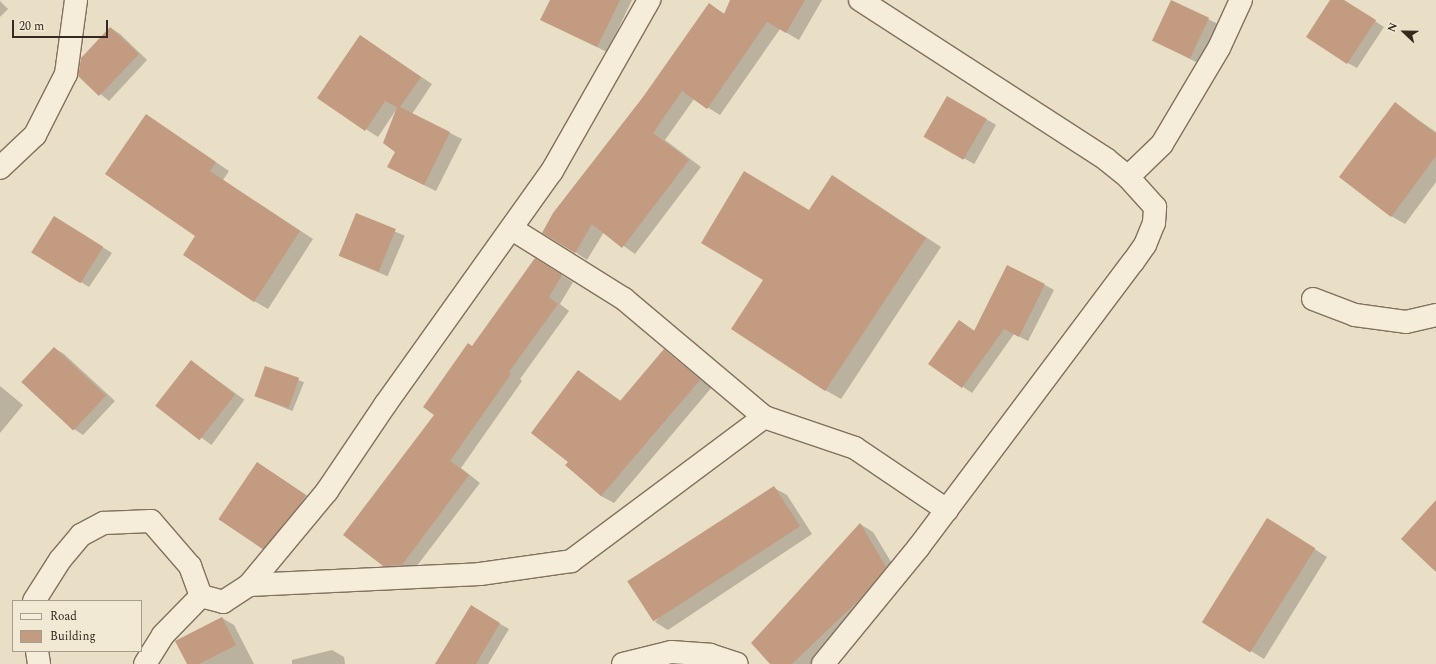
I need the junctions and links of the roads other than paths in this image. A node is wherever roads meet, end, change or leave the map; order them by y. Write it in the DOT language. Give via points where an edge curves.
graph roads {
  1 [pos="76,0"];
  2 [pos="649,0"];
  3 [pos="860,0"];
  4 [pos="1241,0"];
  5 [pos="0,168"];
  6 [pos="1128,177"];
  7 [pos="512,229"];
  8 [pos="1313,299"];
  9 [pos="1436,315"];
  10 [pos="764,417"];
  11 [pos="947,510"];
  12 [pos="249,585"];
  13 [pos="201,596"];
  14 [pos="35,600"];
  15 [pos="37,652"];
  16 [pos="39,664"];
  17 [pos="145,664"];
  18 [pos="623,664"];
  19 [pos="737,664"];
  20 [pos="823,664"];
  1 -- 5 [label="street" via="66,74 35,135"];
  2 -- 7 [label="street" via="552,171"];
  3 -- 6 [label="street" via="1106,159"];
  4 -- 6 [label="street" via="1219,48 1162,144"];
  6 -- 11 [label="street" via="1155,207 1154,223 1145,245"];
  7 -- 10 [label="street" via="624,299"];
  7 -- 12 [label="street" via="385,405 327,491"];
  8 -- 9 [label="street" via="1355,315 1406,322"];
  10 -- 11 [label="street" via="855,448"];
  10 -- 12 [label="street" via="571,561 480,574"];
  11 -- 20 [label="street"];
  12 -- 13 [label="street" via="223,602"];
  13 -- 14 [label="street" via="190,566 151,521 104,523 81,535 60,560"];
  13 -- 17 [label="street" via="163,635"];
  15 -- 16 [label="street"];
  18 -- 19 [label="street" via="671,652 710,656"];
}
